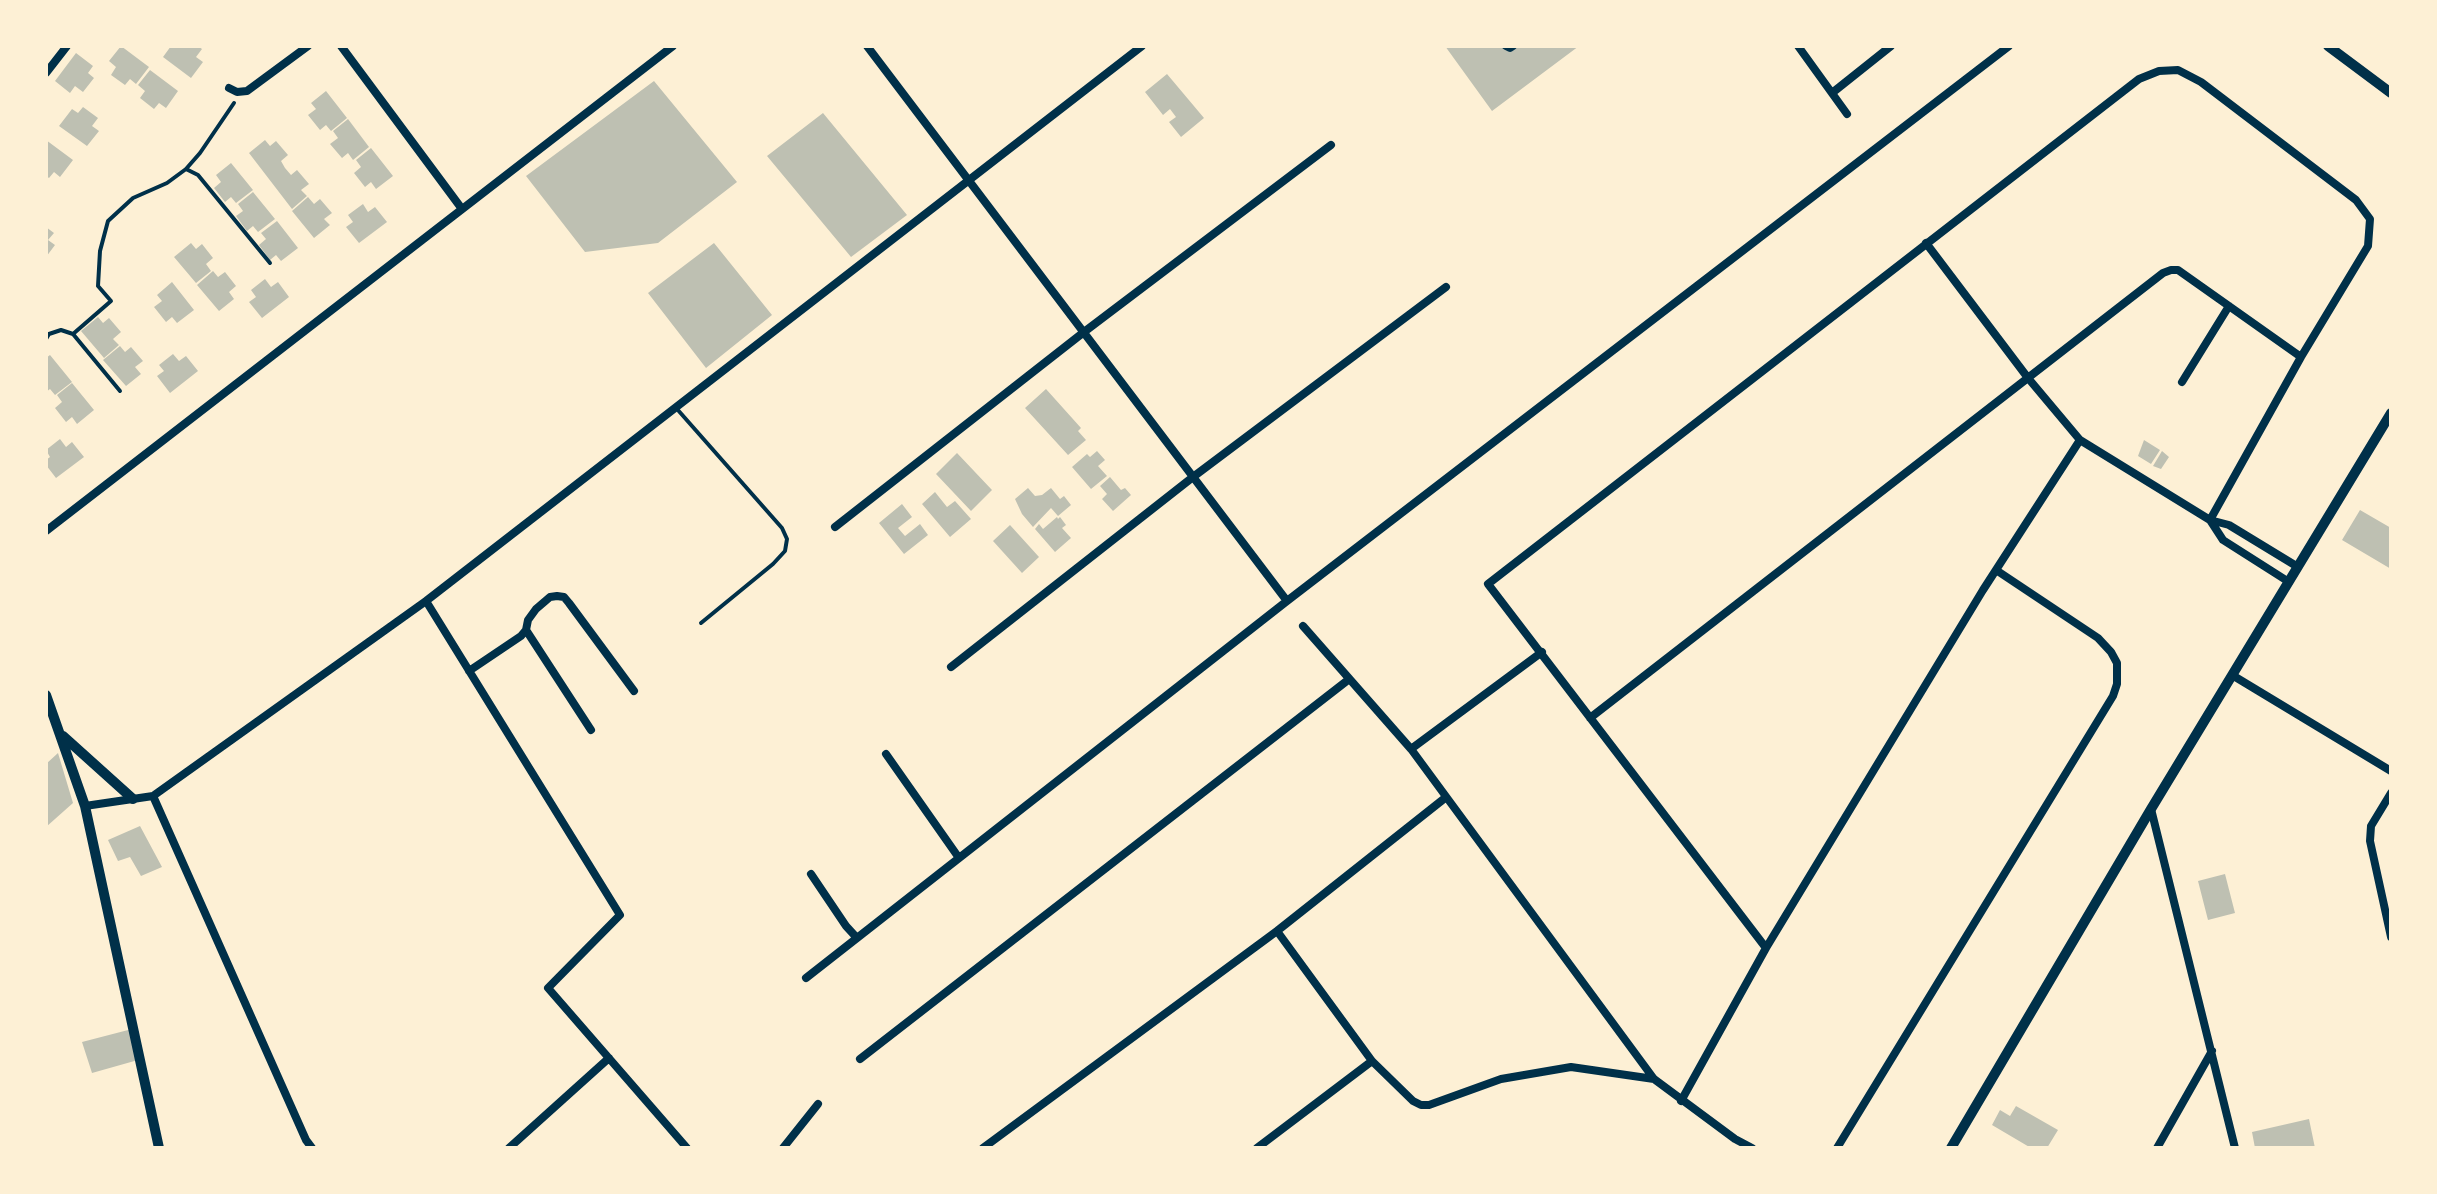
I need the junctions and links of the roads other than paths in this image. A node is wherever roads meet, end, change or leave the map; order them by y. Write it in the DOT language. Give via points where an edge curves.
graph roads {
  1 [pos="67,46"];
  2 [pos="308,46"];
  3 [pos="341,46"];
  4 [pos="673,46"];
  5 [pos="867,46"];
  6 [pos="1142,46"];
  7 [pos="1506,46"];
  8 [pos="1513,46"];
  9 [pos="1798,46"];
  10 [pos="1891,46"];
  11 [pos="2009,46"];
  12 [pos="2328,46"];
  13 [pos="46,73"];
  14 [pos="233,90"];
  15 [pos="1832,93"];
  16 [pos="2391,93"];
  17 [pos="1847,114"];
  18 [pos="1331,145"];
  19 [pos="969,182"];
  20 [pos="462,209"];
  21 [pos="1926,243"];
  22 [pos="1446,287"];
  23 [pos="2229,306"];
  24 [pos="1084,332"];
  25 [pos="2301,357"];
  26 [pos="2028,378"];
  27 [pos="2182,382"];
  28 [pos="676,407"];
  29 [pos="2391,413"];
  30 [pos="2080,440"];
  31 [pos="1193,477"];
  32 [pos="2210,520"];
  33 [pos="835,527"];
  34 [pos="46,531"];
  35 [pos="2298,567"];
  36 [pos="1996,570"];
  37 [pos="2289,582"];
  38 [pos="426,601"];
  39 [pos="1287,601"];
  40 [pos="701,623"];
  41 [pos="1303,626"];
  42 [pos="526,630"];
  43 [pos="1542,652"];
  44 [pos="951,667"];
  45 [pos="469,671"];
  46 [pos="2232,675"];
  47 [pos="1348,680"];
  48 [pos="634,691"];
  49 [pos="46,695"];
  50 [pos="1590,718"];
  51 [pos="591,730"];
  52 [pos="60,734"];
  53 [pos="1411,749"];
  54 [pos="886,754"];
  55 [pos="2391,771"];
  56 [pos="2391,793"];
  57 [pos="153,796"];
  58 [pos="1445,798"];
  59 [pos="133,799"];
  60 [pos="85,806"];
  61 [pos="2151,809"];
  62 [pos="959,858"];
  63 [pos="811,874"];
  64 [pos="1277,931"];
  65 [pos="2391,937"];
  66 [pos="857,938"];
  67 [pos="1766,948"];
  68 [pos="806,978"];
  69 [pos="2213,1050"];
  70 [pos="609,1058"];
  71 [pos="860,1059"];
  72 [pos="1372,1061"];
  73 [pos="1654,1079"];
  74 [pos="1681,1101"];
  75 [pos="818,1104"];
  76 [pos="1732,1144"];
  77 [pos="159,1148"];
  78 [pos="312,1148"];
  79 [pos="509,1148"];
  80 [pos="687,1148"];
  81 [pos="783,1148"];
  82 [pos="983,1148"];
  83 [pos="1257,1148"];
  84 [pos="1752,1148"];
  85 [pos="1837,1148"];
  86 [pos="1951,1148"];
  87 [pos="2157,1148"];
  88 [pos="2235,1148"];
  1 -- 13 [label="street"];
  2 -- 14 [label="street" via="247,91"];
  3 -- 20 [label="street"];
  4 -- 20 [label="street"];
  5 -- 19 [label="street"];
  6 -- 19 [label="street"];
  7 -- 8 [label="street"];
  9 -- 15 [label="street"];
  10 -- 15 [label="street"];
  11 -- 39 [label="street"];
  12 -- 16 [label="street"];
  15 -- 17 [label="street"];
  18 -- 24 [label="street"];
  19 -- 24 [label="street"];
  19 -- 28 [label="street"];
  20 -- 34 [label="street"];
  21 -- 25 [label="street" via="2139,79 2178,70 2356,200 2370,219 2368,246"];
  21 -- 26 [label="street"];
  21 -- 43 [label="street" via="1488,584"];
  22 -- 31 [label="street"];
  23 -- 25 [label="street"];
  23 -- 26 [label="street" via="2171,270"];
  23 -- 27 [label="street"];
  24 -- 31 [label="street"];
  24 -- 33 [label="street"];
  25 -- 32 [label="street"];
  26 -- 30 [label="street"];
  26 -- 50 [label="street"];
  28 -- 38 [label="street"];
  28 -- 40 [label="lane" via="787,539 785,551 773,564"];
  29 -- 35 [label="street"];
  30 -- 32 [label="street"];
  30 -- 36 [label="street"];
  31 -- 39 [label="street"];
  31 -- 44 [label="street"];
  32 -- 35 [label="street" via="2229,525"];
  32 -- 37 [label="street" via="2223,540"];
  35 -- 37 [label="street"];
  36 -- 67 [label="street"];
  36 -- 85 [label="street" via="2098,638 2117,663 2117,684"];
  37 -- 46 [label="street"];
  38 -- 45 [label="street"];
  38 -- 57 [label="street"];
  39 -- 62 [label="street"];
  41 -- 47 [label="street"];
  42 -- 45 [label="street"];
  42 -- 48 [label="street" via="536,609 550,597 564,597"];
  42 -- 51 [label="street"];
  43 -- 50 [label="street"];
  43 -- 53 [label="street"];
  45 -- 70 [label="street" via="620,915 548,988"];
  46 -- 55 [label="street"];
  46 -- 61 [label="street"];
  47 -- 53 [label="street"];
  47 -- 71 [label="street"];
  49 -- 52 [label="street"];
  50 -- 67 [label="street"];
  52 -- 59 [label="street"];
  52 -- 60 [label="street"];
  53 -- 58 [label="street"];
  54 -- 62 [label="street"];
  56 -- 65 [label="street" via="2371,826 2370,841"];
  57 -- 59 [label="street"];
  57 -- 78 [label="street"];
  58 -- 64 [label="street"];
  58 -- 73 [label="street"];
  59 -- 60 [label="street"];
  60 -- 77 [label="street"];
  61 -- 69 [label="street"];
  61 -- 86 [label="street"];
  62 -- 66 [label="street"];
  63 -- 66 [label="street"];
  64 -- 72 [label="street"];
  64 -- 82 [label="street"];
  66 -- 68 [label="street"];
  67 -- 74 [label="street"];
  69 -- 87 [label="street"];
  69 -- 88 [label="street"];
  70 -- 79 [label="street"];
  70 -- 80 [label="street"];
  72 -- 73 [label="street" via="1421,1105 1501,1079 1571,1067"];
  72 -- 83 [label="street"];
  73 -- 74 [label="street"];
  74 -- 76 [label="street"];
  75 -- 81 [label="street"];
  76 -- 84 [label="street"];
}
